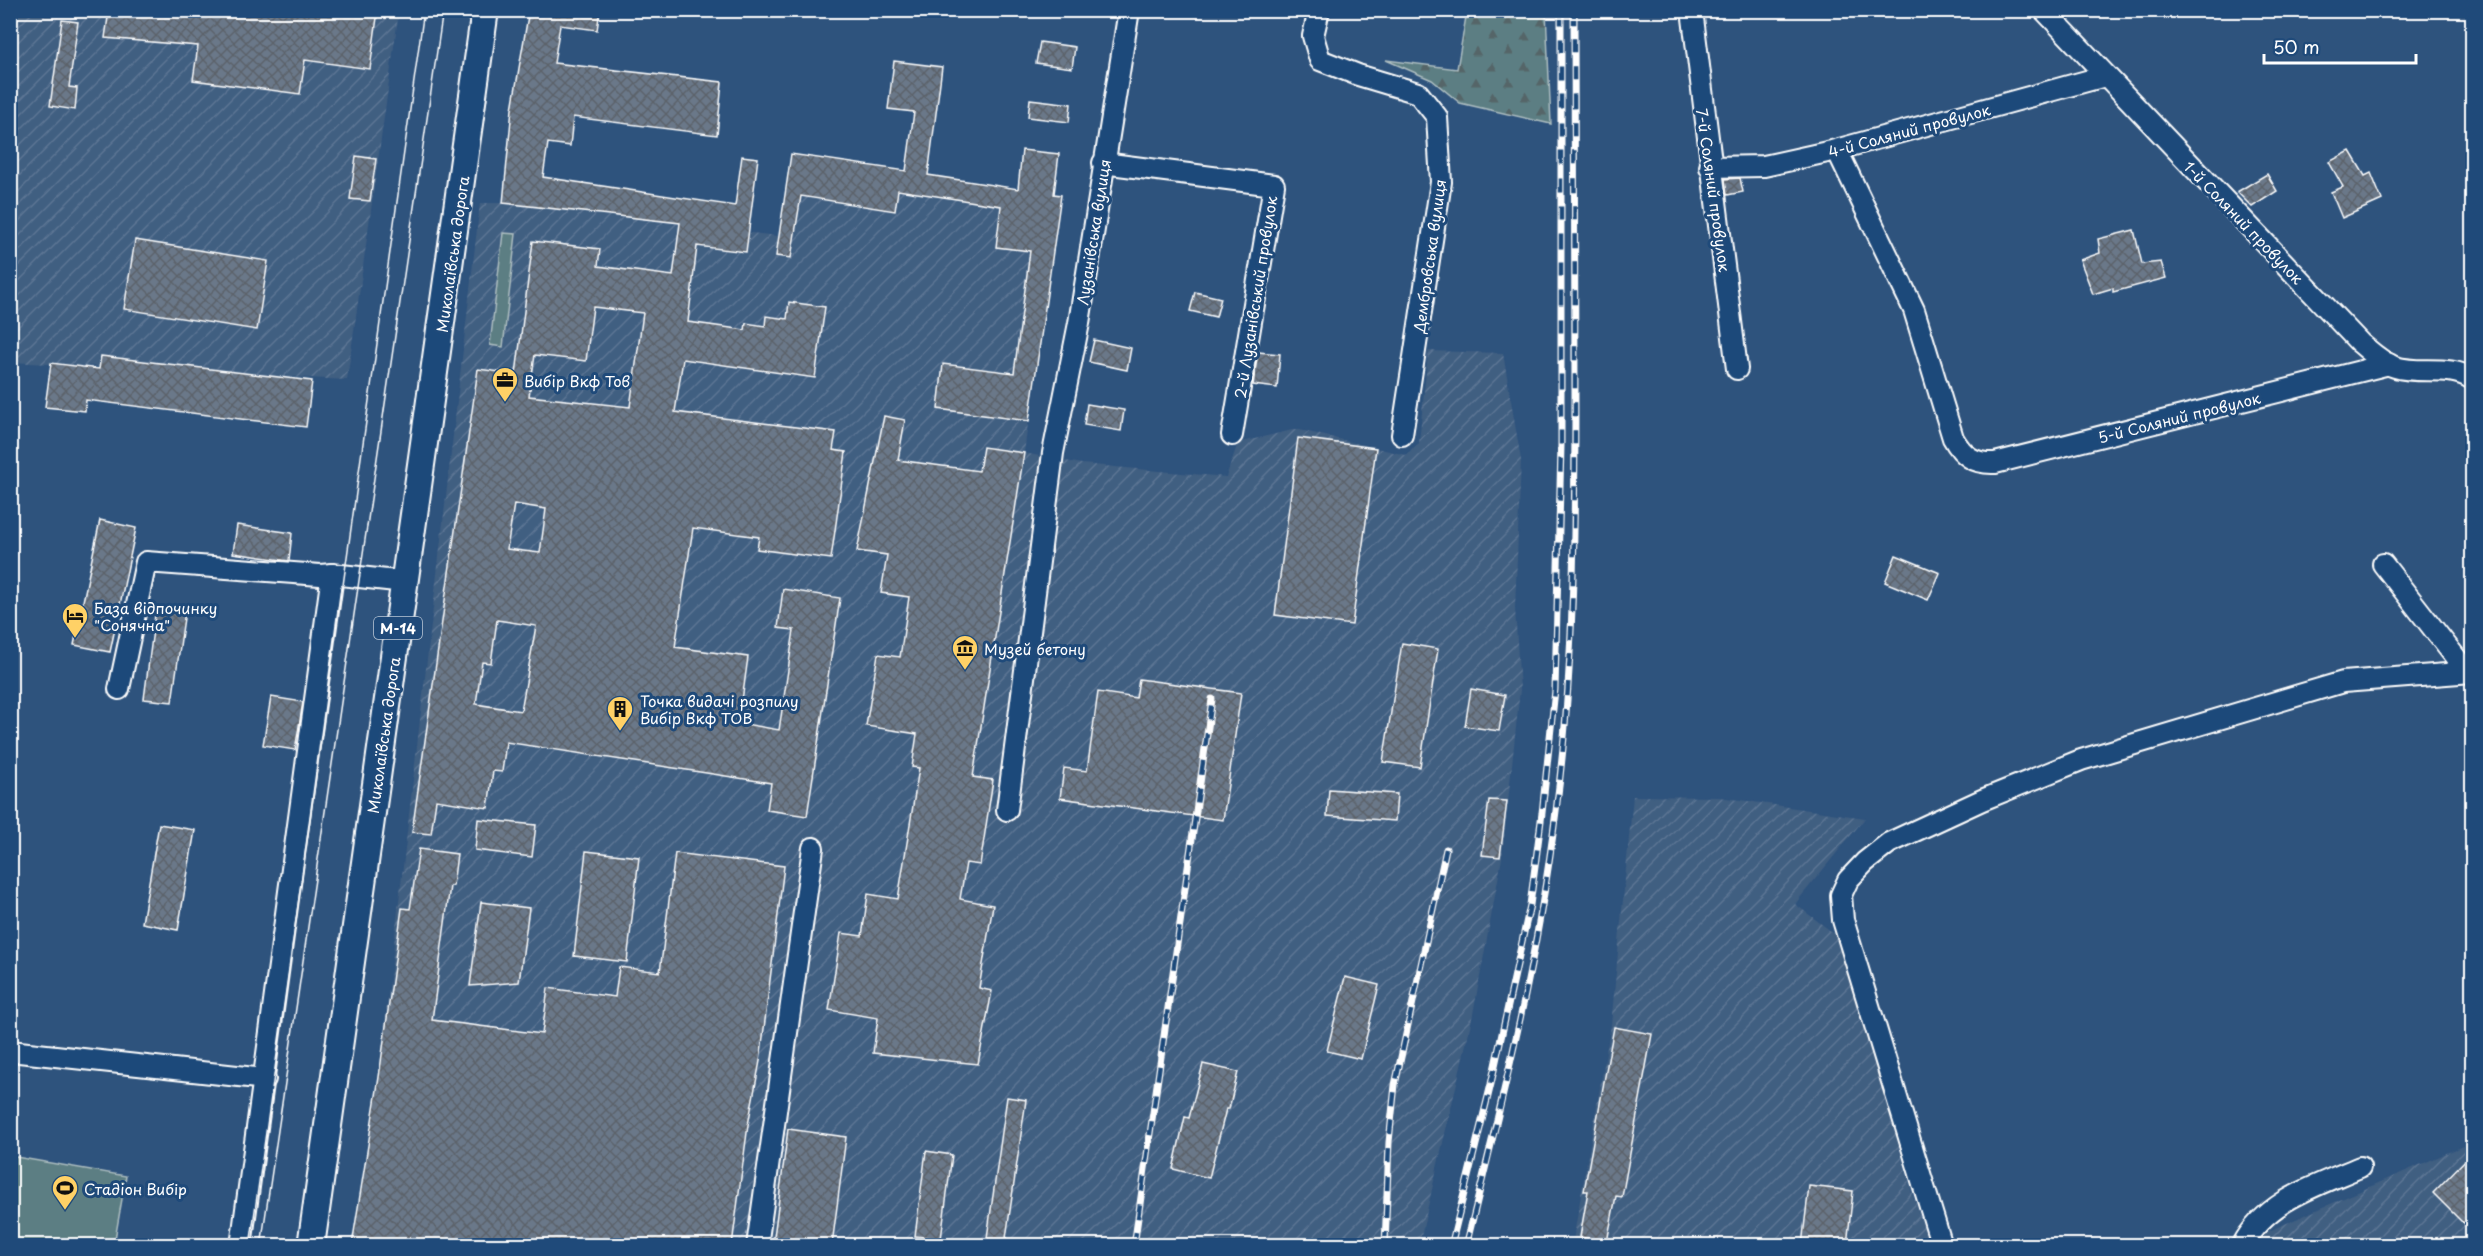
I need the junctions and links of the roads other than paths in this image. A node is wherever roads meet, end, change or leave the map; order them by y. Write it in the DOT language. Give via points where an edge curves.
graph roads {
  1 [pos="485,10"];
  2 [pos="1129,10"];
  3 [pos="1319,10"];
  4 [pos="1692,10"];
  5 [pos="2044,10"];
  6 [pos="2105,76"];
  7 [pos="1837,150"];
  8 [pos="1103,163"];
  9 [pos="1710,167"];
  10 [pos="2389,364"];
  11 [pos="1737,369"];
  12 [pos="2472,379"];
  13 [pos="1232,435"];
  14 [pos="1402,435"];
  15 [pos="2383,564"];
  16 [pos="332,574"];
  17 [pos="405,582"];
  18 [pos="2470,672"];
  19 [pos="119,689"];
  20 [pos="1007,810"];
  21 [pos="813,848"];
  22 [pos="10,1051"];
  23 [pos="265,1079"];
  24 [pos="2360,1167"];
  25 [pos="241,1245"];
  26 [pos="310,1245"];
  27 [pos="757,1245"];
  28 [pos="1942,1245"];
  29 [pos="2242,1245"];
  1 -- 17 [label="main road, Миколаївська дорога / М-14"];
  2 -- 8 [label="street, Лузанівська вулиця"];
  3 -- 14 [label="street, Дембровська вулиця" via="1314,36 1320,60 1418,93 1437,117 1441,182"];
  4 -- 9 [label="street, 7-й Соляний провулок"];
  5 -- 6 [label="street, 1-й Соляний провулок"];
  6 -- 7 [label="street, 4-й Соляний провулок"];
  6 -- 10 [label="street, 1-й Соляний провулок" via="2360,343"];
  7 -- 9 [label="street, 4-й Соляний провулок" via="1764,166"];
  7 -- 10 [label="street, 5-й Соляний провулок" via="1914,310 1953,438 1960,451 1980,464"];
  8 -- 13 [label="street, 2-й Лузанівський провулок" via="1274,185"];
  8 -- 20 [label="street, Лузанівська вулиця" via="1079,323 1053,453"];
  9 -- 11 [label="street, 7-й Соляний провулок"];
  10 -- 12 [label="street, 1-й Соляний провулок" via="2412,370 2463,373"];
  15 -- 18 [label="street"];
  16 -- 17 [label="street"];
  16 -- 19 [label="street" via="146,562"];
  16 -- 23 [label="street"];
  17 -- 26 [label="main road, Миколаївська дорога / М-14"];
  18 -- 28 [label="street" via="2343,682 2081,760 1888,843 1848,880 1841,895 1843,920"];
  21 -- 27 [label="street"];
  22 -- 23 [label="street"];
  23 -- 25 [label="street"];
  24 -- 29 [label="street" via="2288,1198 2262,1218"];
}
